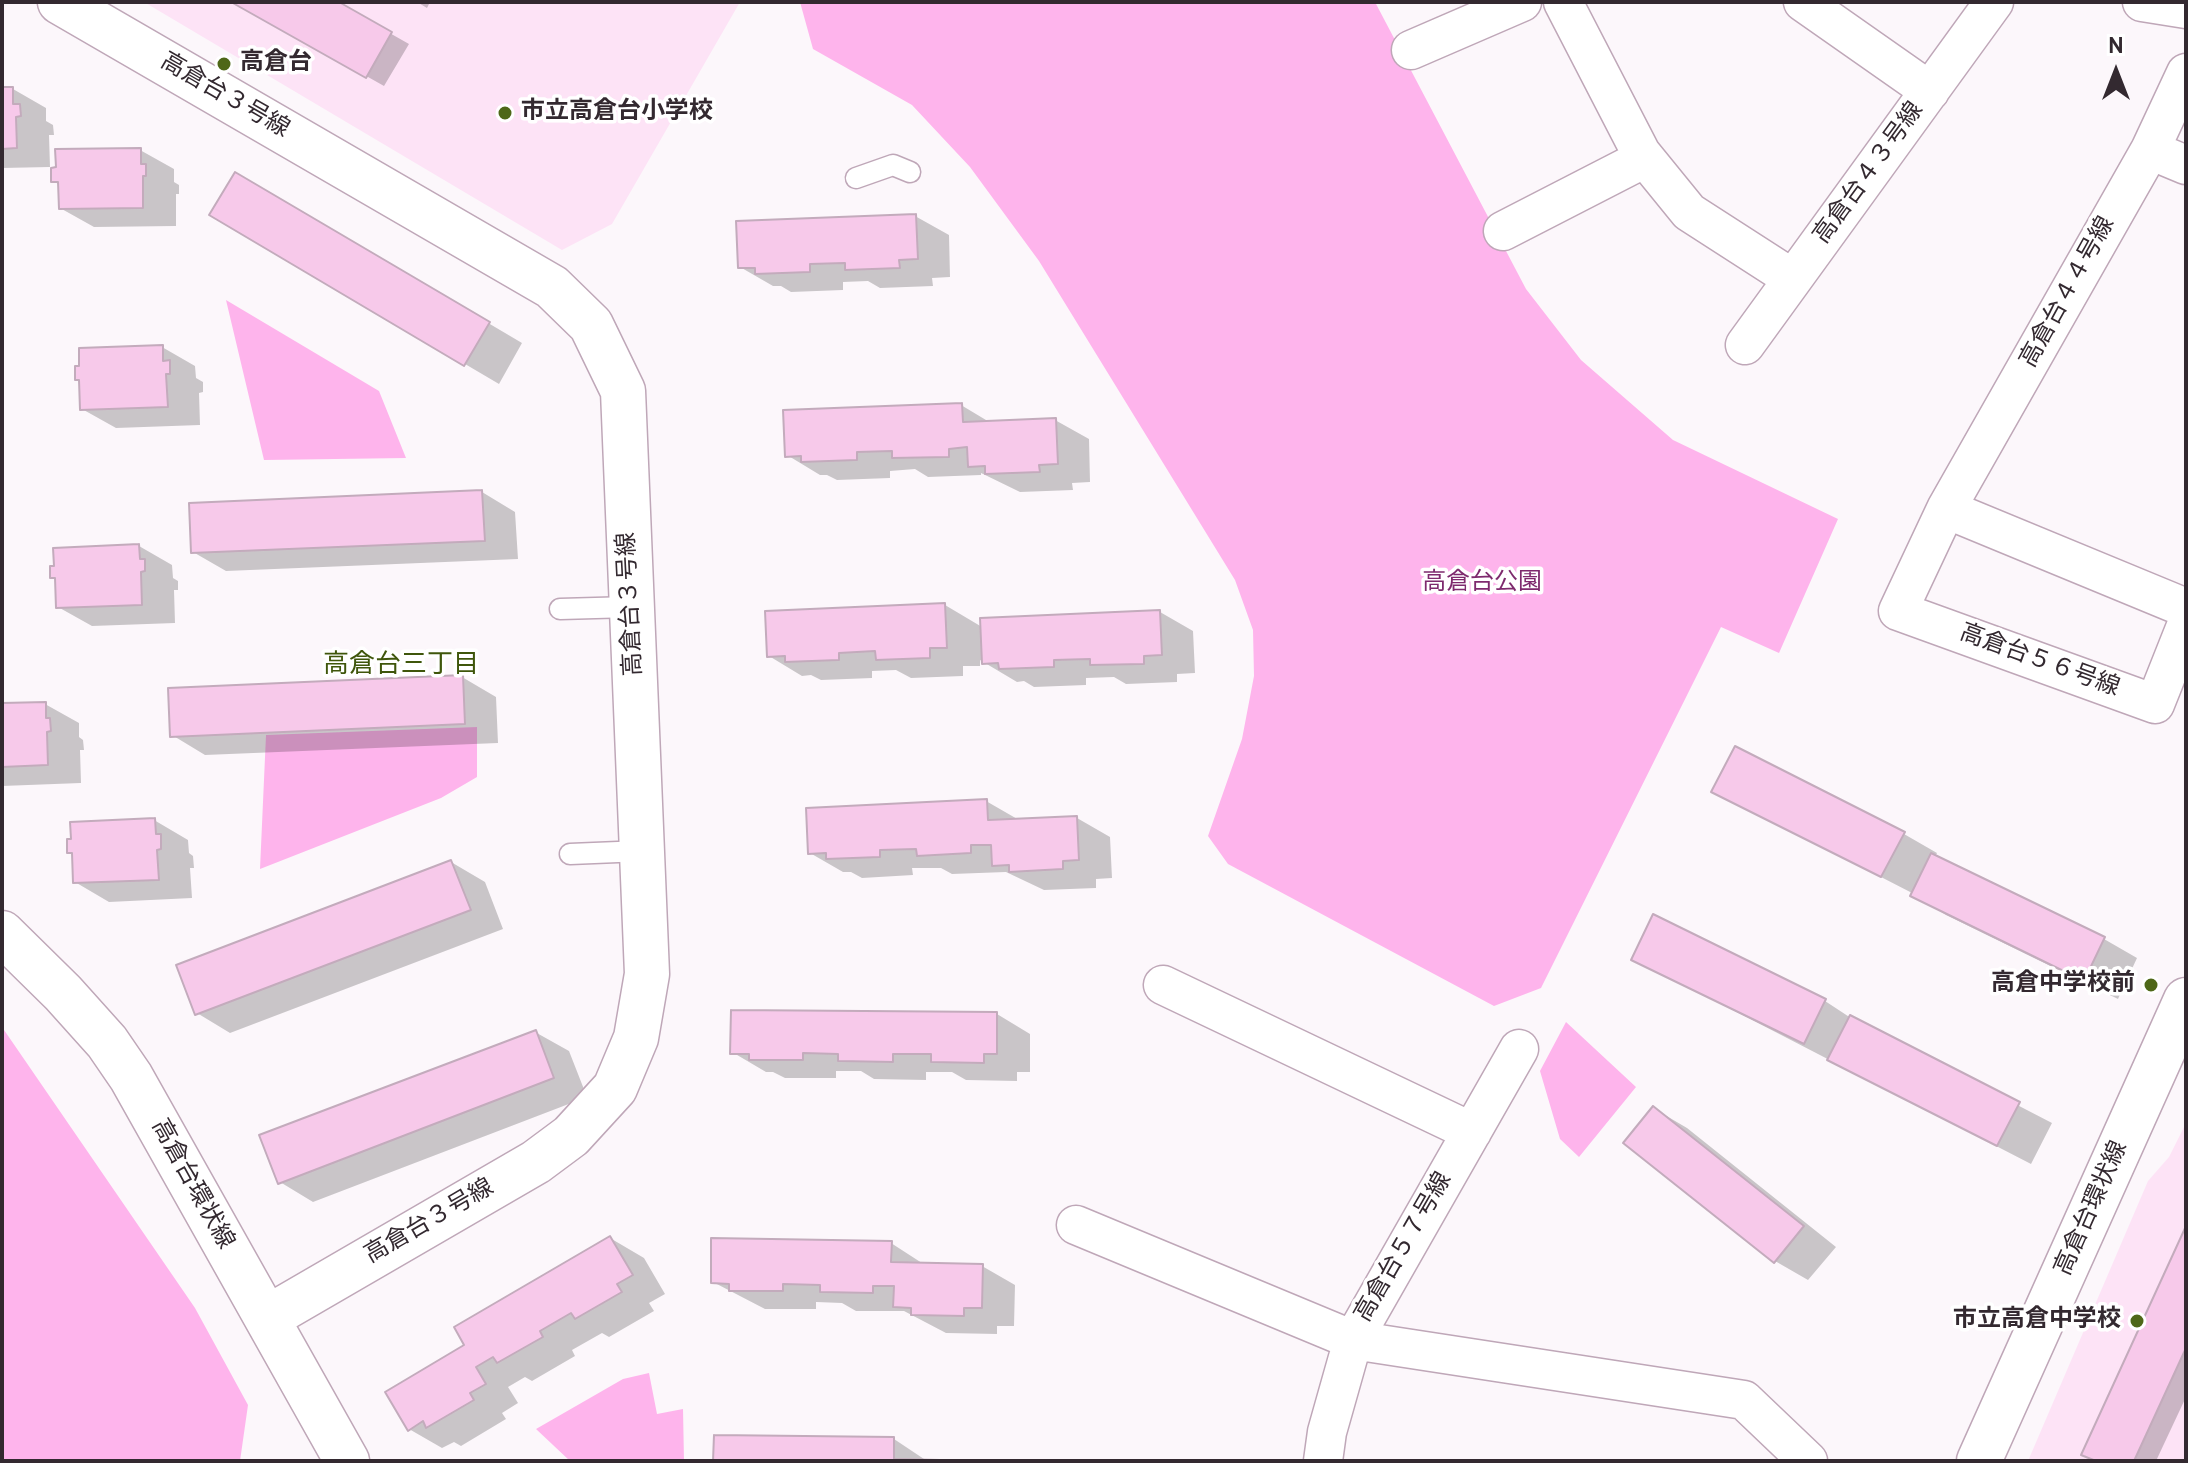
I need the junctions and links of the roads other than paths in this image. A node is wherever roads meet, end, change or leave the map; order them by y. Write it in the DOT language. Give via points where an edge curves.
graph roads {
  1 [pos="60,2"];
  2 [pos="1522,2"];
  3 [pos="1563,2"];
  4 [pos="1803,2"];
  5 [pos="1994,2"];
  6 [pos="2142,2"];
  7 [pos="2186,9"];
  8 [pos="1411,50"];
  9 [pos="2186,73"];
  10 [pos="1930,91"];
  11 [pos="2150,150"];
  12 [pos="1645,158"];
  13 [pos="2186,165"];
  14 [pos="910,172"];
  15 [pos="856,178"];
  16 [pos="1503,231"];
  17 [pos="1793,279"];
  18 [pos="1745,345"];
  19 [pos="1946,509"];
  20 [pos="1923,560"];
  21 [pos="631,607"];
  22 [pos="2186,608"];
  23 [pos="560,609"];
  24 [pos="2186,626"];
  25 [pos="642,851"];
  26 [pos="570,854"];
  27 [pos="2,933"];
  28 [pos="1163,985"];
  29 [pos="2186,1000"];
  30 [pos="1519,1049"];
  31 [pos="1472,1132"];
  32 [pos="1076,1225"];
  33 [pos="267,1318"];
  34 [pos="1353,1340"];
  35 [pos="347,1461"];
  36 [pos="1323,1461"];
  37 [pos="1808,1461"];
  38 [pos="1979,1461"];
  1 -- 21 [label="street, 高倉台３号線" via="495,252 552,287 591,325 623,391"];
  2 -- 8 [label="street"];
  3 -- 12 [label="street"];
  4 -- 10 [label="street"];
  5 -- 10 [label="street, 高倉台４３号線"];
  6 -- 7 [label="street"];
  9 -- 11 [label="street, 高倉台４４号線"];
  10 -- 17 [label="street, 高倉台４３号線"];
  11 -- 13 [label="street"];
  11 -- 19 [label="street, 高倉台４４号線"];
  12 -- 16 [label="street"];
  12 -- 17 [label="street" via="1689,212"];
  14 -- 15 [label="lane" via="893,165"];
  17 -- 18 [label="street, 高倉台４３号線"];
  19 -- 20 [label="street, 高倉台４４号線"];
  19 -- 22 [label="street"];
  20 -- 24 [label="street, 高倉台５６号線" via="1898,611 2155,704"];
  21 -- 23 [label="lane"];
  21 -- 25 [label="street, 高倉台３号線"];
  25 -- 26 [label="lane"];
  25 -- 33 [label="street, 高倉台３号線" via="647,974 636,1038 615,1088 571,1136 536,1162"];
  27 -- 33 [label="street, 高倉台環状線" via="107,1042"];
  28 -- 31 [label="street"];
  29 -- 38 [label="street, 高倉台環状線"];
  30 -- 31 [label="street, 高倉台５７号線"];
  31 -- 34 [label="street, 高倉台５７号線"];
  32 -- 34 [label="street"];
  33 -- 35 [label="street, 高倉台環状線"];
  34 -- 36 [label="street, 高倉台５７号線"];
  34 -- 37 [label="street" via="1744,1400"];
}
